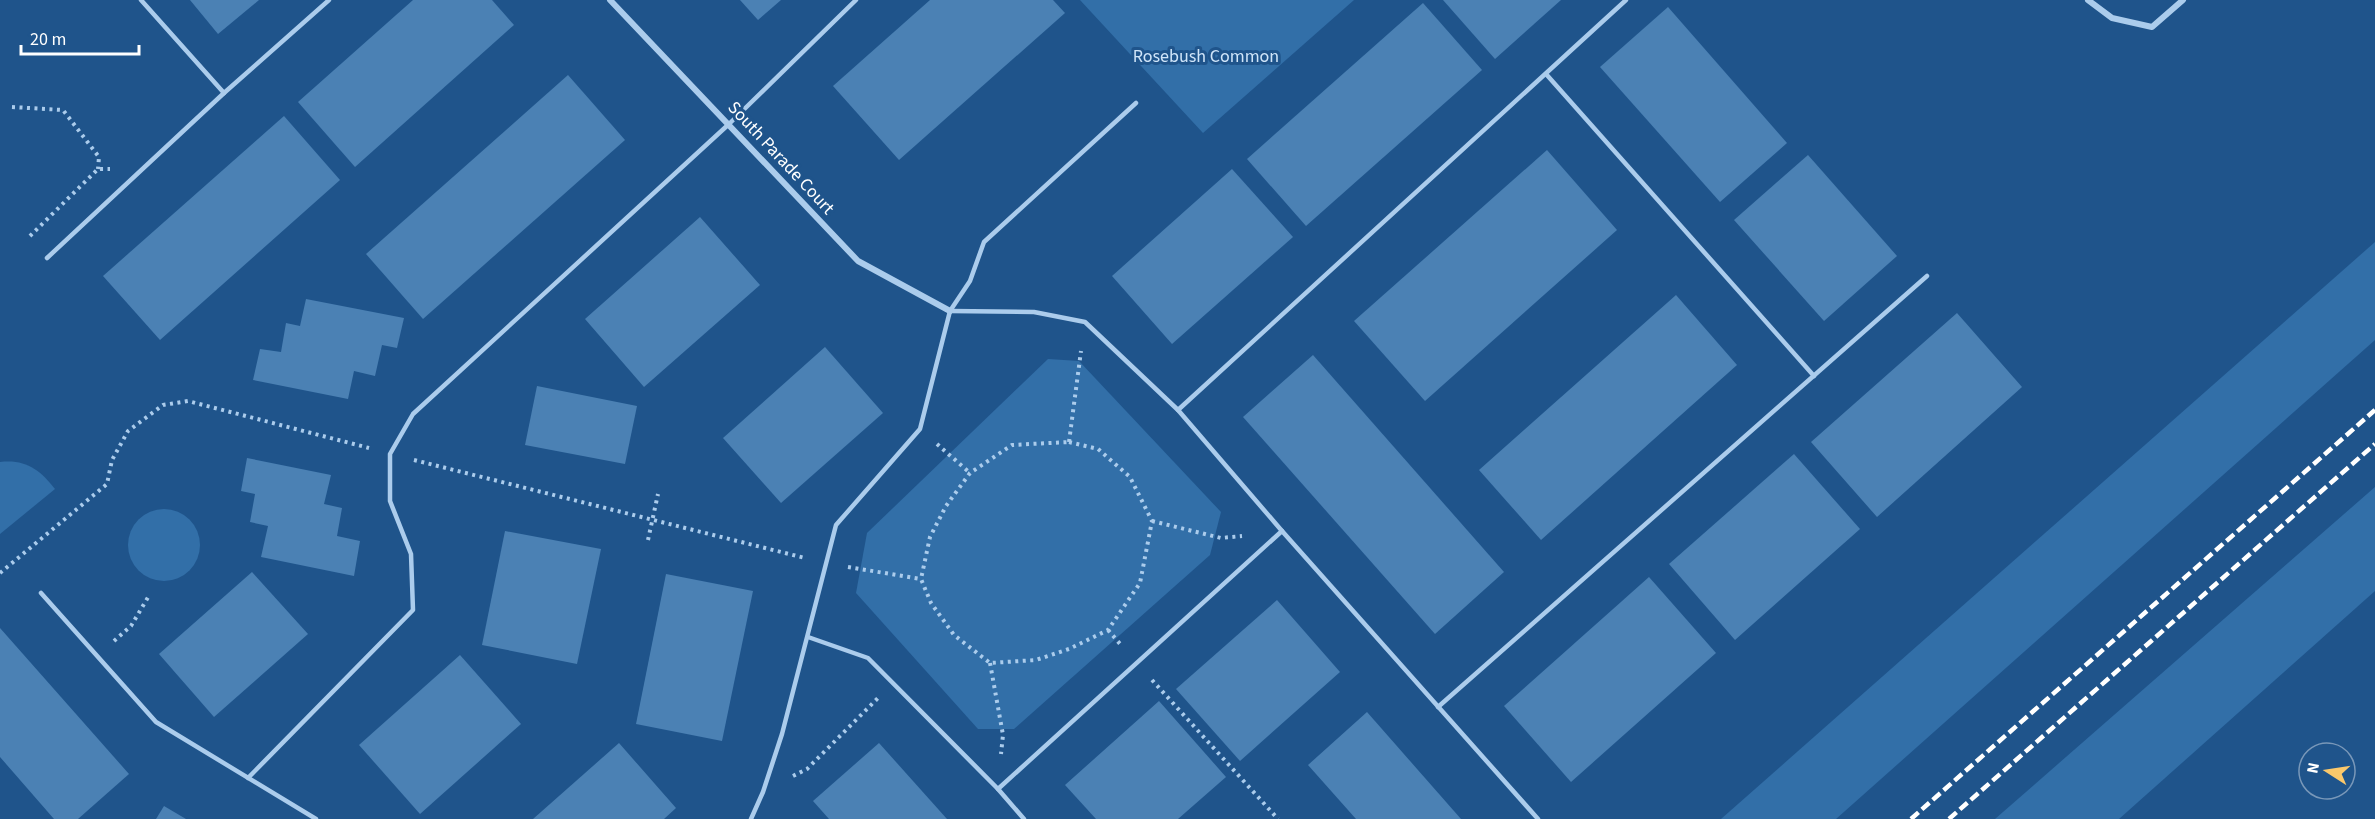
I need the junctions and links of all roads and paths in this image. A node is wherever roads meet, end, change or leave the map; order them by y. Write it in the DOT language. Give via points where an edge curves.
graph roads {
  1 [pos="141,0"];
  2 [pos="329,0"];
  3 [pos="610,0"];
  4 [pos="856,0"];
  5 [pos="1626,0"];
  6 [pos="2088,0"];
  7 [pos="2183,0"];
  8 [pos="1546,74"];
  9 [pos="224,93"];
  10 [pos="1136,103"];
  11 [pos="12,107"];
  12 [pos="729,124"];
  13 [pos="98,168"];
  14 [pos="47,258"];
  15 [pos="1927,276"];
  16 [pos="950,311"];
  17 [pos="1085,322"];
  18 [pos="1814,376"];
  19 [pos="1178,410"];
  20 [pos="920,429"];
  21 [pos="1069,442"];
  22 [pos="390,454"];
  23 [pos="970,473"];
  24 [pos="658,494"];
  25 [pos="653,519"];
  26 [pos="1152,520"];
  27 [pos="1282,531"];
  28 [pos="648,540"];
  29 [pos="825,563"];
  30 [pos="0,573"];
  31 [pos="921,579"];
  32 [pos="41,593"];
  33 [pos="150,594"];
  34 [pos="1108,630"];
  35 [pos="808,637"];
  36 [pos="97,656"];
  37 [pos="990,663"];
  38 [pos="1137,664"];
  39 [pos="893,683"];
  40 [pos="1438,706"];
  41 [pos="248,778"];
  42 [pos="998,789"];
  43 [pos="763,792"];
  44 [pos="316,819"];
  45 [pos="751,819"];
  46 [pos="1024,819"];
  47 [pos="1278,819"];
  48 [pos="1538,819"];
  1 -- 9 [label="lane"];
  2 -- 9 [label="lane"];
  3 -- 12 [label="street, South Parade Court"];
  4 -- 12 [label="lane"];
  5 -- 8 [label="lane"];
  6 -- 7 [label="street" via="2112,18 2152,27"];
  8 -- 18 [label="lane"];
  8 -- 19 [label="lane"];
  9 -- 14 [label="lane"];
  10 -- 16 [label="lane" via="984,242 970,281"];
  11 -- 13 [label="path" via="63,110 99,157"];
  12 -- 16 [label="street, South Parade Court" via="858,261"];
  12 -- 22 [label="lane" via="413,414"];
  15 -- 18 [label="lane"];
  16 -- 17 [label="lane" via="1034,312"];
  16 -- 20 [label="lane"];
  17 -- 19 [label="lane"];
  17 -- 21 [label="path"];
  18 -- 40 [label="lane"];
  19 -- 27 [label="lane"];
  20 -- 23 [label="path"];
  20 -- 29 [label="lane" via="836,525"];
  21 -- 23 [label="path" via="1012,446"];
  21 -- 26 [label="path" via="1098,449 1130,477"];
  22 -- 25 [label="path"];
  22 -- 30 [label="path" via="188,401 164,405 128,431 112,460 107,484"];
  22 -- 41 [label="lane" via="390,501 411,554 413,610"];
  23 -- 31 [label="path" via="930,537"];
  24 -- 25 [label="path"];
  25 -- 28 [label="path"];
  25 -- 29 [label="path"];
  26 -- 27 [label="path" via="1221,538"];
  26 -- 34 [label="path" via="1140,584"];
  27 -- 38 [label="lane"];
  27 -- 40 [label="lane"];
  29 -- 31 [label="path"];
  29 -- 35 [label="lane"];
  31 -- 37 [label="path" via="931,603 954,635"];
  32 -- 36 [label="lane"];
  33 -- 36 [label="path" via="130,626"];
  34 -- 37 [label="path" via="1036,660"];
  34 -- 38 [label="path"];
  35 -- 39 [label="lane" via="868,658"];
  35 -- 43 [label="lane"];
  36 -- 41 [label="lane" via="156,722"];
  37 -- 42 [label="path" via="1003,735"];
  38 -- 42 [label="lane"];
  38 -- 47 [label="path"];
  39 -- 42 [label="lane"];
  39 -- 43 [label="path" via="807,769"];
  40 -- 48 [label="lane"];
  41 -- 44 [label="lane"];
  42 -- 46 [label="lane"];
  43 -- 45 [label="lane"];
}
